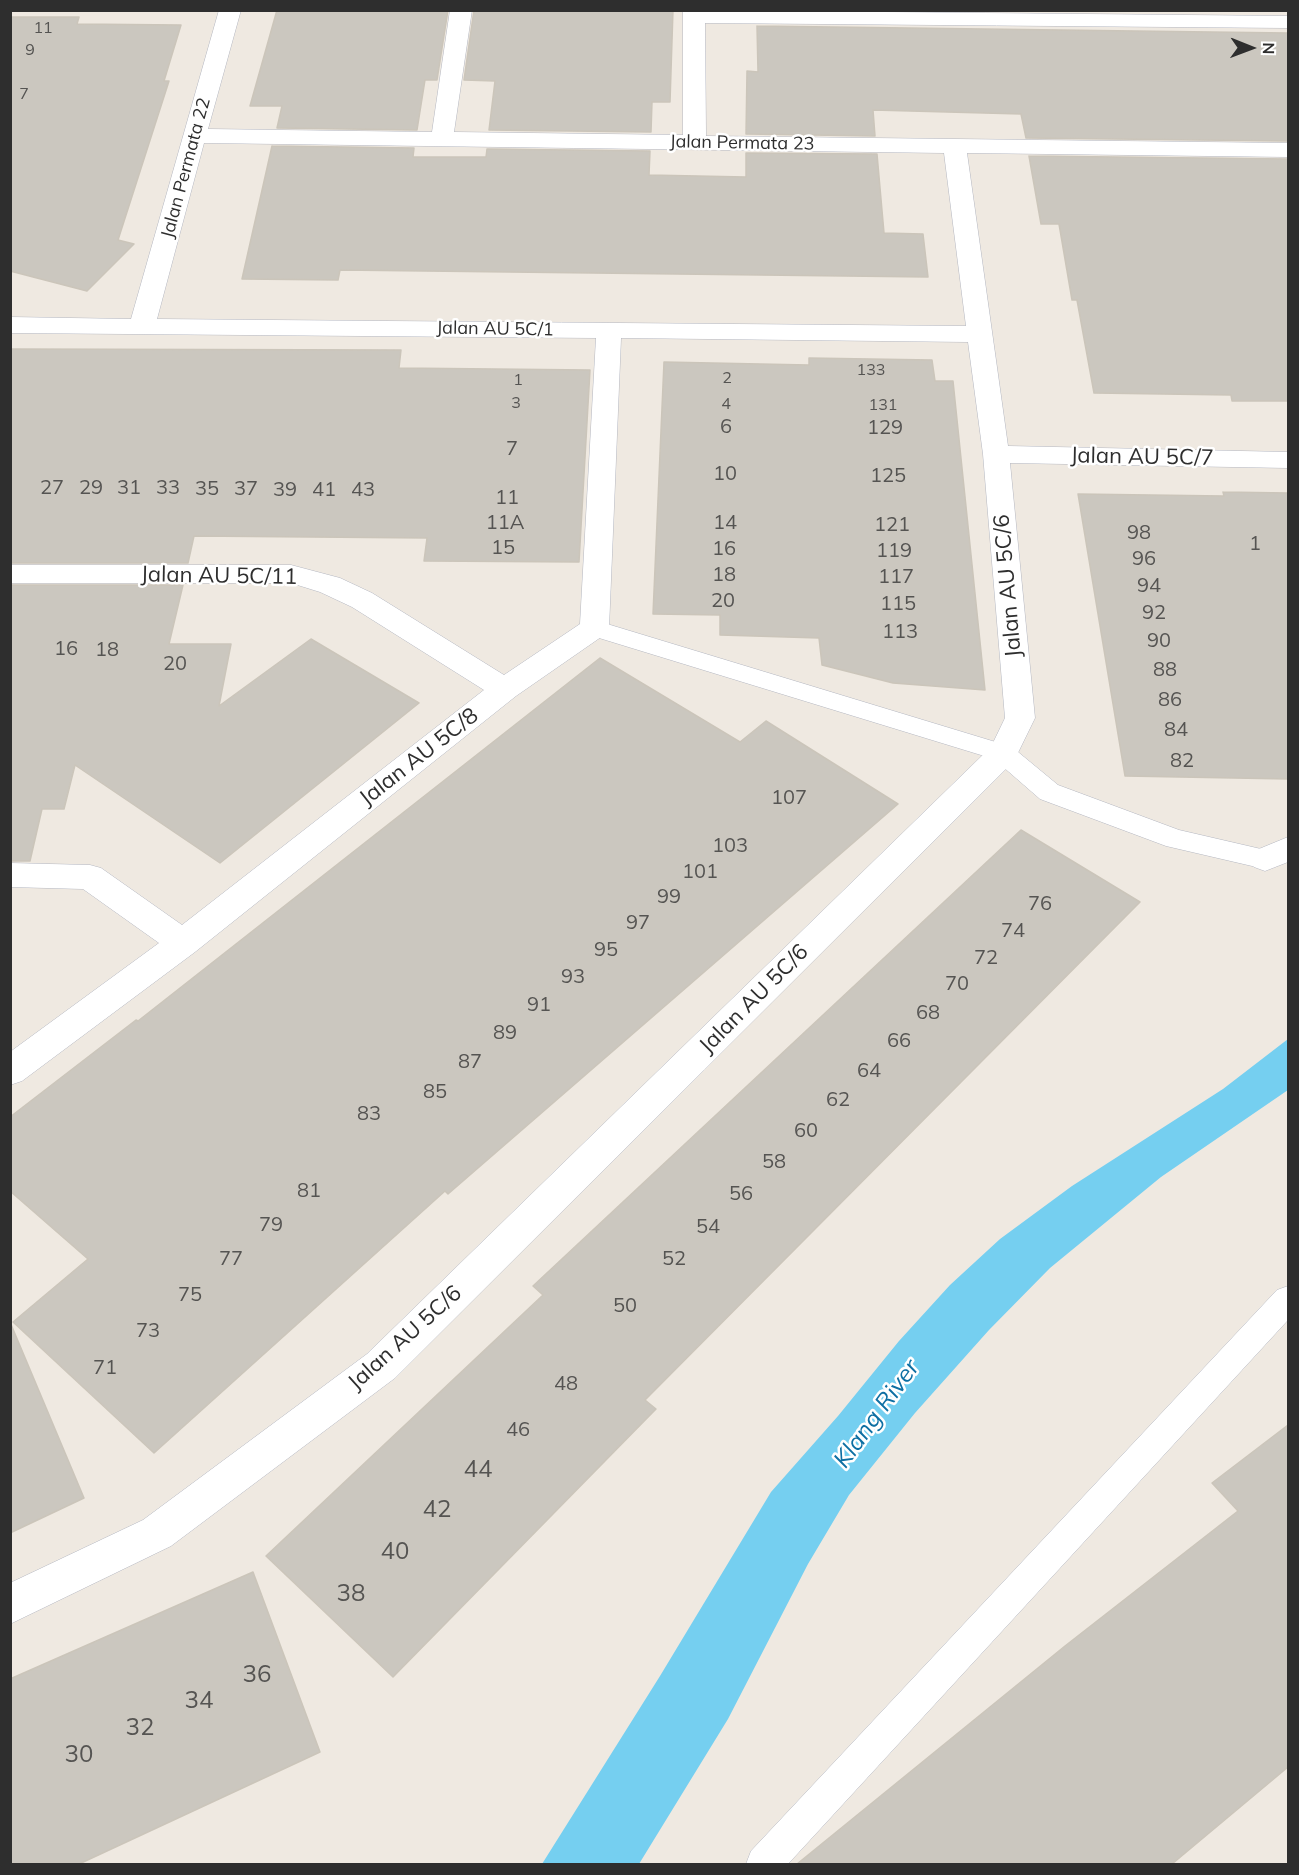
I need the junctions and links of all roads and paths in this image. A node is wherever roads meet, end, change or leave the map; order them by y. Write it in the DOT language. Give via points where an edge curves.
graph roads {
  1 [pos="230,10"];
  2 [pos="461,10"];
  3 [pos="694,13"];
  4 [pos="926,14"];
  5 [pos="1288,22"];
  6 [pos="195,136"];
  7 [pos="442,140"];
  8 [pos="695,142"];
  9 [pos="956,146"];
  10 [pos="1288,150"];
  11 [pos="10,325"];
  12 [pos="142,326"];
  13 [pos="609,330"];
  14 [pos="979,334"];
  15 [pos="996,454"];
  16 [pos="1288,460"];
  17 [pos="10,574"];
  18 [pos="594,628"];
  19 [pos="505,689"];
  20 [pos="1003,753"];
  21 [pos="1277,854"];
  22 [pos="10,875"];
  23 [pos="183,943"];
  24 [pos="10,1071"];
  25 [pos="1288,1299"];
  26 [pos="10,1604"];
  27 [pos="764,1864"];
  1 -- 6 [label="street, Jalan Permata 22"];
  2 -- 7 [label="street"];
  3 -- 4 [label="street"];
  3 -- 8 [label="street"];
  4 -- 5 [label="street"];
  6 -- 7 [label="street, Jalan Permata 23"];
  6 -- 12 [label="street, Jalan Permata 22"];
  7 -- 8 [label="street, Jalan Permata 23"];
  8 -- 9 [label="street, Jalan Permata 23"];
  9 -- 10 [label="street, Jalan Permata 23"];
  9 -- 14 [label="street, Jalan AU 5C/6"];
  11 -- 12 [label="street, Jalan AU 5C/1"];
  12 -- 13 [label="street, Jalan AU 5C/1"];
  13 -- 14 [label="street, Jalan AU 5C/1"];
  13 -- 18 [label="street"];
  14 -- 15 [label="street, Jalan AU 5C/6"];
  15 -- 16 [label="street, Jalan AU 5C/7"];
  15 -- 20 [label="street, Jalan AU 5C/6" via="1020,718"];
  17 -- 19 [label="street, Jalan AU 5C/11" via="291,574 330,585 362,600"];
  18 -- 19 [label="street, Jalan AU 5C/8"];
  18 -- 20 [label="lane"];
  19 -- 23 [label="street, Jalan AU 5C/8"];
  20 -- 21 [label="lane" via="1049,792 1175,839"];
  20 -- 26 [label="street, Jalan AU 5C/6" via="381,1366 157,1533"];
  22 -- 23 [label="street" via="90,876"];
  23 -- 24 [label="street, Jalan AU 5C/8"];
  25 -- 27 [label="lane"];
}
